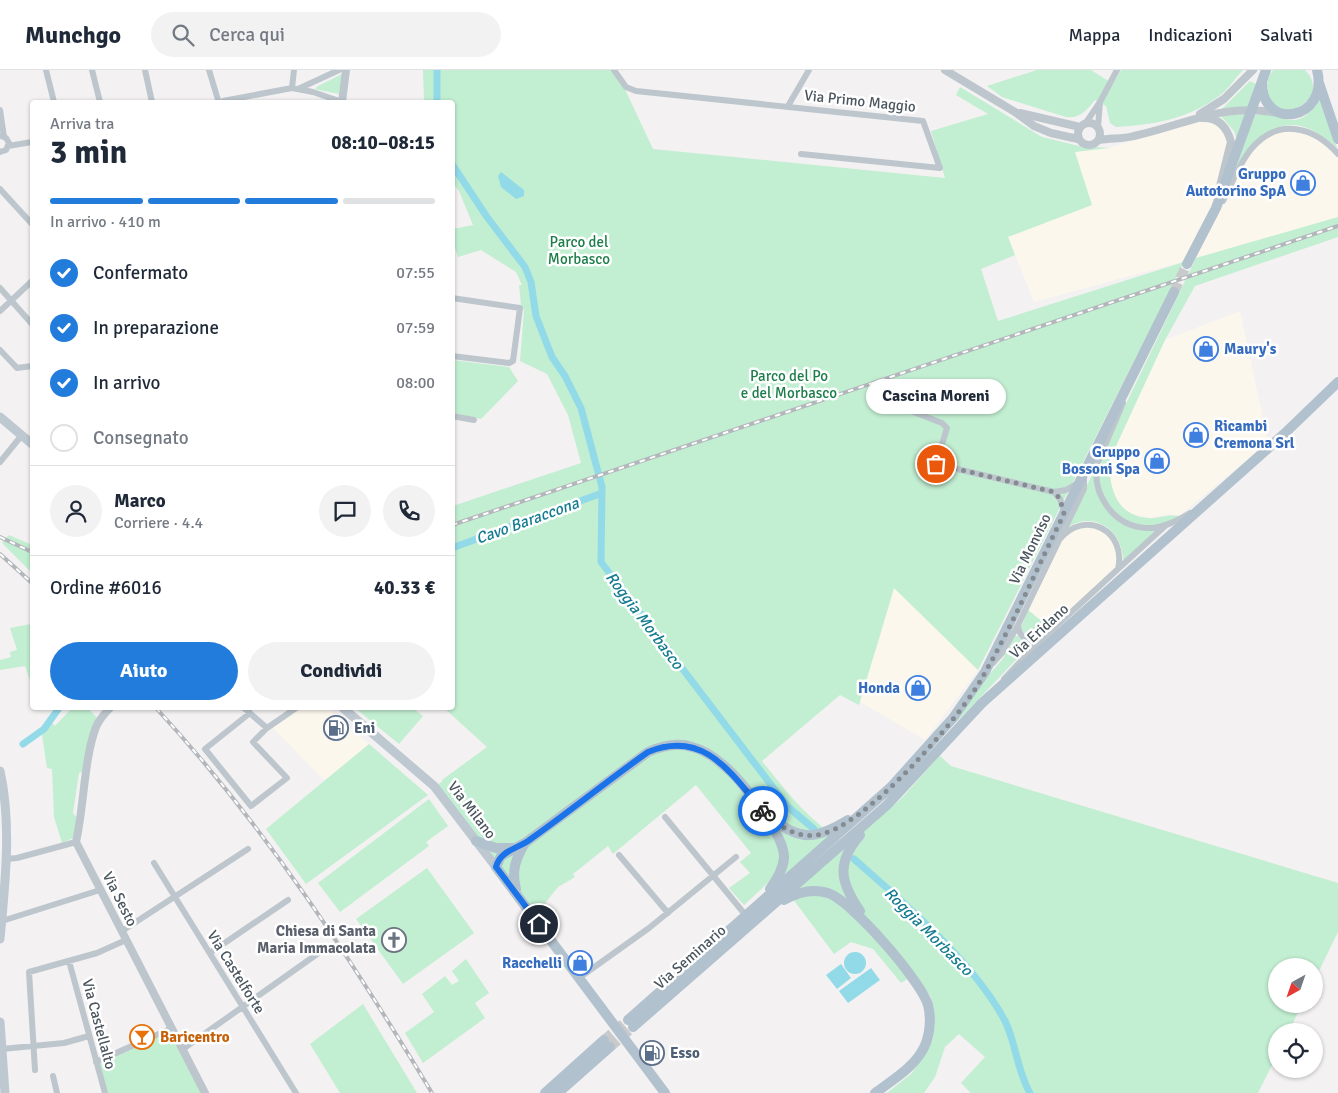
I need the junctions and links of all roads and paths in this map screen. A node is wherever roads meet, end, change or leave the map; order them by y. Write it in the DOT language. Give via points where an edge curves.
graph roads {
  1 [pos="46,70"];
  2 [pos="92,70"];
  3 [pos="145,70"];
  4 [pos="209,70"];
  5 [pos="294,70"];
  6 [pos="339,70"];
  7 [pos="346,70"];
  8 [pos="614,70"];
  9 [pos="809,70"];
  10 [pos="944,70"];
  11 [pos="1117,70"];
  12 [pos="1253,70"];
  13 [pos="1264,74"];
  14 [pos="1317,74"];
  15 [pos="295,88"];
  16 [pos="54,100"];
  17 [pos="100,100"];
  18 [pos="152,100"];
  19 [pos="219,100"];
  20 [pos="237,100"];
  21 [pos="335,100"];
  22 [pos="342,100"];
  23 [pos="1100,102"];
  24 [pos="788,106"];
  25 [pos="1252,110"];
  26 [pos="1015,112"];
  27 [pos="1280,113"];
  28 [pos="0,114"];
  29 [pos="1192,119"];
  30 [pos="1083,125"];
  31 [pos="1099,134"];
  32 [pos="2,136"];
  33 [pos="1338,138"];
  34 [pos="1078,139"];
  35 [pos="30,142"];
  36 [pos="8,146"];
  37 [pos="0,152"];
  38 [pos="801,154"];
  39 [pos="1338,154"];
  40 [pos="0,189"];
  41 [pos="1216,208"];
  42 [pos="30,222"];
  43 [pos="1207,226"];
  44 [pos="1188,264"];
  45 [pos="30,283"];
  46 [pos="0,288"];
  47 [pos="1174,292"];
  48 [pos="455,298"];
  49 [pos="11,300"];
  50 [pos="0,311"];
  51 [pos="30,322"];
  52 [pos="0,350"];
  53 [pos="455,356"];
  54 [pos="30,366"];
  55 [pos="1338,382"];
  56 [pos="1128,385"];
  57 [pos="906,409"];
  58 [pos="0,417"];
  59 [pos="455,417"];
  60 [pos="474,420"];
  61 [pos="22,435"];
  62 [pos="30,442"];
  63 [pos="0,462"];
  64 [pos="1082,477"];
  65 [pos="1054,492"];
  66 [pos="1211,499"];
  67 [pos="1064,514"];
  68 [pos="1166,525"];
  69 [pos="1060,540"];
  70 [pos="1118,569"];
  71 [pos="1018,625"];
  72 [pos="1038,642"];
  73 [pos="985,672"];
  74 [pos="996,691"];
  75 [pos="108,710"];
  76 [pos="246,710"];
  77 [pos="293,710"];
  78 [pos="345,710"];
  79 [pos="250,713"];
  80 [pos="267,728"];
  81 [pos="0,771"];
  82 [pos="2,798"];
  83 [pos="886,805"];
  84 [pos="868,808"];
  85 [pos="764,813"];
  86 [pos="665,817"];
  87 [pos="476,841"];
  88 [pos="76,842"];
  89 [pos="248,848"];
  90 [pos="516,851"];
  91 [pos="619,855"];
  92 [pos="736,857"];
  93 [pos="3,858"];
  94 [pos="154,864"];
  95 [pos="496,867"];
  96 [pos="712,876"];
  97 [pos="100,890"];
  98 [pos="517,895"];
  99 [pos="175,897"];
  100 [pos="288,900"];
  101 [pos="764,906"];
  102 [pos="668,912"];
  103 [pos="743,912"];
  104 [pos="2,921"];
  105 [pos="122,931"];
  106 [pos="874,933"];
  107 [pos="0,939"];
  108 [pos="126,940"];
  109 [pos="320,952"];
  110 [pos="210,953"];
  111 [pos="69,961"];
  112 [pos="579,978"];
  113 [pos="243,1006"];
  114 [pos="0,1022"];
  115 [pos="630,1024"];
  116 [pos="172,1028"];
  117 [pos="89,1036"];
  118 [pos="33,1046"];
  119 [pos="2,1049"];
  120 [pos="183,1049"];
  121 [pos="96,1062"];
  122 [pos="35,1070"];
  123 [pos="53,1076"];
  124 [pos="2,1078"];
  125 [pos="5,1093"];
  126 [pos="57,1093"];
  127 [pos="105,1093"];
  128 [pos="205,1093"];
  129 [pos="296,1093"];
  130 [pos="545,1093"];
  131 [pos="558,1093"];
  132 [pos="665,1093"];
  133 [pos="875,1093"];
  1 -- 16 [label="street"];
  2 -- 17 [label="street"];
  3 -- 18 [label="street"];
  4 -- 19 [label="street"];
  5 -- 15 [label="street"];
  6 -- 15 [label="street"];
  7 -- 22 [label="street"];
  8 -- 24 [label="street, Via Primo Maggio" via="626,87 636,91"];
  9 -- 24 [label="street"];
  10 -- 26 [label="street"];
  11 -- 23 [label="street"];
  12 -- 29 [label="street" via="1224,99"];
  13 -- 25 [label="main road"];
  13 -- 27 [label="main road" via="1266,99"];
  14 -- 27 [label="main road" via="1316,94 1309,107 1297,114"];
  14 -- 33 [label="main road"];
  15 -- 20 [label="street"];
  15 -- 21 [label="street"];
  23 -- 30 [label="street"];
  23 -- 31 [label="street"];
  24 -- 38 [label="street, Via Primo Maggio" via="923,121 940,168"];
  25 -- 27 [label="street"];
  25 -- 29 [label="street" via="1223,111"];
  25 -- 41 [label="main road"];
  26 -- 30 [label="street"];
  26 -- 34 [label="street" via="1051,134"];
  28 -- 32 [label="street"];
  29 -- 31 [label="street" via="1135,136 1113,138"];
  29 -- 41 [label="street" via="1220,122 1229,134 1229,156 1219,185"];
  30 -- 31 [label="street" via="1092,123"];
  30 -- 34 [label="street"];
  31 -- 34 [label="street" via="1090,146"];
  32 -- 36 [label="street" via="8,140"];
  35 -- 36 [label="street"];
  36 -- 37 [label="street"];
  39 -- 43 [label="street" via="1316,134 1300,129 1264,137 1246,156"];
  40 -- 42 [label="street"];
  41 -- 43 [label="main road"];
  43 -- 44 [label="main road"];
  45 -- 49 [label="street"];
  46 -- 49 [label="street"];
  47 -- 56 [label="main road, Via Monviso"];
  48 -- 53 [label="street" via="520,308 513,361"];
  49 -- 50 [label="street"];
  49 -- 51 [label="street"];
  52 -- 54 [label="street" via="17,368"];
  55 -- 66 [label="main road, Via Eridano"];
  56 -- 64 [label="main road, Via Monviso"];
  56 -- 68 [label="street" via="1097,464 1100,495 1113,513 1130,524 1145,528"];
  57 -- 65 [label="street" via="947,428 936,464"];
  58 -- 61 [label="main road"];
  59 -- 60 [label="street"];
  61 -- 62 [label="main road"];
  61 -- 63 [label="street"];
  64 -- 65 [label="street" via="1066,490"];
  64 -- 67 [label="main road, Via Monviso"];
  64 -- 69 [label="street" via="1084,489"];
  65 -- 67 [label="street" via="1060,499"];
  66 -- 68 [label="street"];
  66 -- 74 [label="main road, Via Eridano"];
  67 -- 73 [label="main road, Via Monviso"];
  68 -- 70 [label="street"];
  69 -- 70 [label="street" via="1067,530 1080,524 1102,528 1118,546"];
  69 -- 71 [label="street"];
  70 -- 72 [label="street"];
  71 -- 72 [label="street" via="1024,639"];
  71 -- 73 [label="street" via="1002,653"];
  72 -- 74 [label="street"];
  73 -- 84 [label="main road, Via Monviso" via="958,712 904,775"];
  74 -- 83 [label="main road, Via Eridano"];
  75 -- 88 [label="street" via="97,725 91,743"];
  76 -- 79 [label="street"];
  77 -- 80 [label="street"];
  78 -- 87 [label="main road, Via Milano" via="434,786"];
  79 -- 80 [label="street"];
  79 -- 80 [label="street" via="205,749 251,806 287,778 252,742"];
  81 -- 82 [label="main road"];
  82 -- 93 [label="main road"];
  83 -- 101 [label="main road, Via Eridano"];
  83 -- 106 [label="main road" via="852,844 843,866 847,889"];
  84 -- 85 [label="main road" via="816,836 788,831"];
  84 -- 101 [label="main road"];
  85 -- 90 [label="main road" via="724,765 693,747 672,745 648,752"];
  85 -- 101 [label="main road" via="779,836 784,858"];
  86 -- 96 [label="street"];
  87 -- 90 [label="main road"];
  87 -- 95 [label="main road, Via Milano"];
  88 -- 93 [label="street" via="17,858"];
  88 -- 97 [label="street, Via Sesto"];
  89 -- 99 [label="street"];
  90 -- 95 [label="main road" via="502,856"];
  90 -- 98 [label="main road"];
  91 -- 102 [label="street"];
  92 -- 96 [label="street"];
  93 -- 104 [label="main road"];
  94 -- 99 [label="street, Via Castelforte"];
  95 -- 98 [label="main road, Via Milano"];
  96 -- 102 [label="street"];
  96 -- 103 [label="street"];
  97 -- 104 [label="street"];
  97 -- 105 [label="street, Via Sesto"];
  98 -- 112 [label="main road, Via Milano"];
  99 -- 105 [label="street"];
  99 -- 110 [label="street, Via Castelforte"];
  100 -- 110 [label="street"];
  101 -- 106 [label="main road" via="800,892 827,892 842,900"];
  101 -- 115 [label="main road, Via Seminario"];
  102 -- 112 [label="street"];
  104 -- 107 [label="main road"];
  105 -- 108 [label="street, Via Sesto"];
  106 -- 133 [label="main road" via="920,987 928,1004 930,1025 919,1057"];
  108 -- 111 [label="street"];
  108 -- 116 [label="street, Via Sesto"];
  109 -- 113 [label="street"];
  110 -- 113 [label="street, Via Castelforte"];
  111 -- 117 [label="street, Via Castellalto"];
  111 -- 118 [label="street" via="29,972"];
  112 -- 132 [label="main road, Via Milano"];
  113 -- 120 [label="street"];
  113 -- 129 [label="street, Via Castelforte"];
  114 -- 119 [label="main road"];
  116 -- 120 [label="street, Via Sesto"];
  116 -- 121 [label="street"];
  117 -- 118 [label="street"];
  117 -- 121 [label="street, Via Castellalto"];
  118 -- 119 [label="street"];
  118 -- 122 [label="street"];
  119 -- 124 [label="main road"];
  120 -- 128 [label="street, Via Sesto"];
  121 -- 127 [label="street, Via Castellalto"];
  123 -- 126 [label="street"];
  124 -- 125 [label="main road"];
  130 -- 131 [label="main road" via="607,1044"];
}
